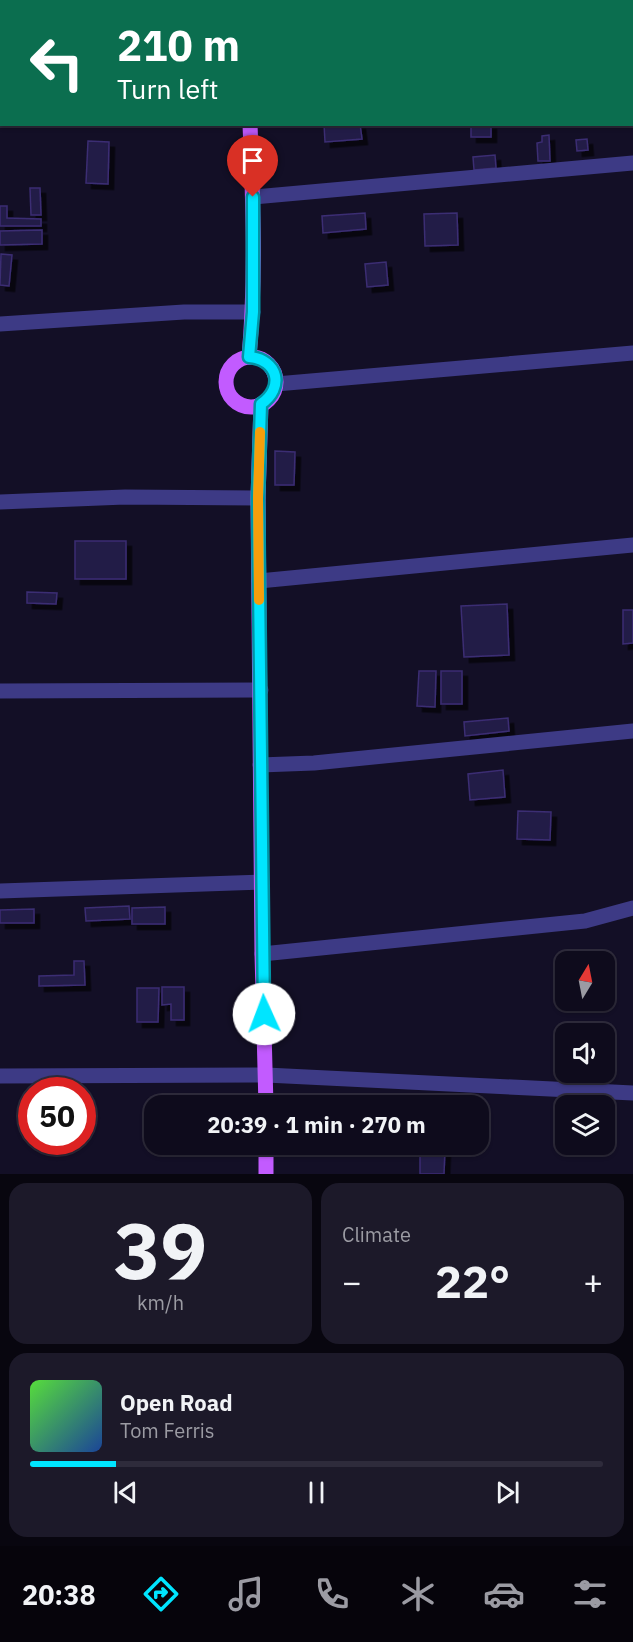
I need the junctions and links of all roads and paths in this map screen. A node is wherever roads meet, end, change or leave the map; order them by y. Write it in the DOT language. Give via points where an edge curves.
graph roads {
  1 [pos="250,126"];
  2 [pos="633,164"];
  3 [pos="253,197"];
  4 [pos="253,312"];
  5 [pos="0,324"];
  6 [pos="633,353"];
  7 [pos="249,357"];
  8 [pos="276,384"];
  9 [pos="261,404"];
  10 [pos="258,498"];
  11 [pos="0,502"];
  12 [pos="633,545"];
  13 [pos="259,581"];
  14 [pos="261,690"];
  15 [pos="0,691"];
  16 [pos="633,731"];
  17 [pos="260,765"];
  18 [pos="262,882"];
  19 [pos="0,891"];
  20 [pos="633,908"];
  21 [pos="262,954"];
  22 [pos="266,1075"];
  23 [pos="0,1076"];
  24 [pos="633,1094"];
  25 [pos="266,1095"];
  26 [pos="266,1155"];
  27 [pos="266,1174"];
  1 -- 3 [label="main road"];
  2 -- 3 [label="street"];
  3 -- 4 [label="main road"];
  4 -- 5 [label="street" via="184,312"];
  4 -- 7 [label="main road"];
  6 -- 8 [label="street"];
  7 -- 8 [label="main road" via="272,368"];
  7 -- 9 [label="main road" via="234,364 226,379 227,388 244,405"];
  8 -- 9 [label="main road"];
  9 -- 10 [label="main road"];
  10 -- 11 [label="street" via="126,497"];
  10 -- 13 [label="main road"];
  12 -- 13 [label="street"];
  13 -- 14 [label="main road"];
  14 -- 15 [label="street"];
  14 -- 17 [label="main road"];
  16 -- 17 [label="street" via="314,764"];
  17 -- 18 [label="main road"];
  18 -- 19 [label="street"];
  18 -- 21 [label="main road"];
  20 -- 21 [label="street" via="585,921"];
  21 -- 22 [label="main road"];
  22 -- 23 [label="street"];
  22 -- 24 [label="street"];
  22 -- 25 [label="main road"];
  26 -- 27 [label="main road"];
}
